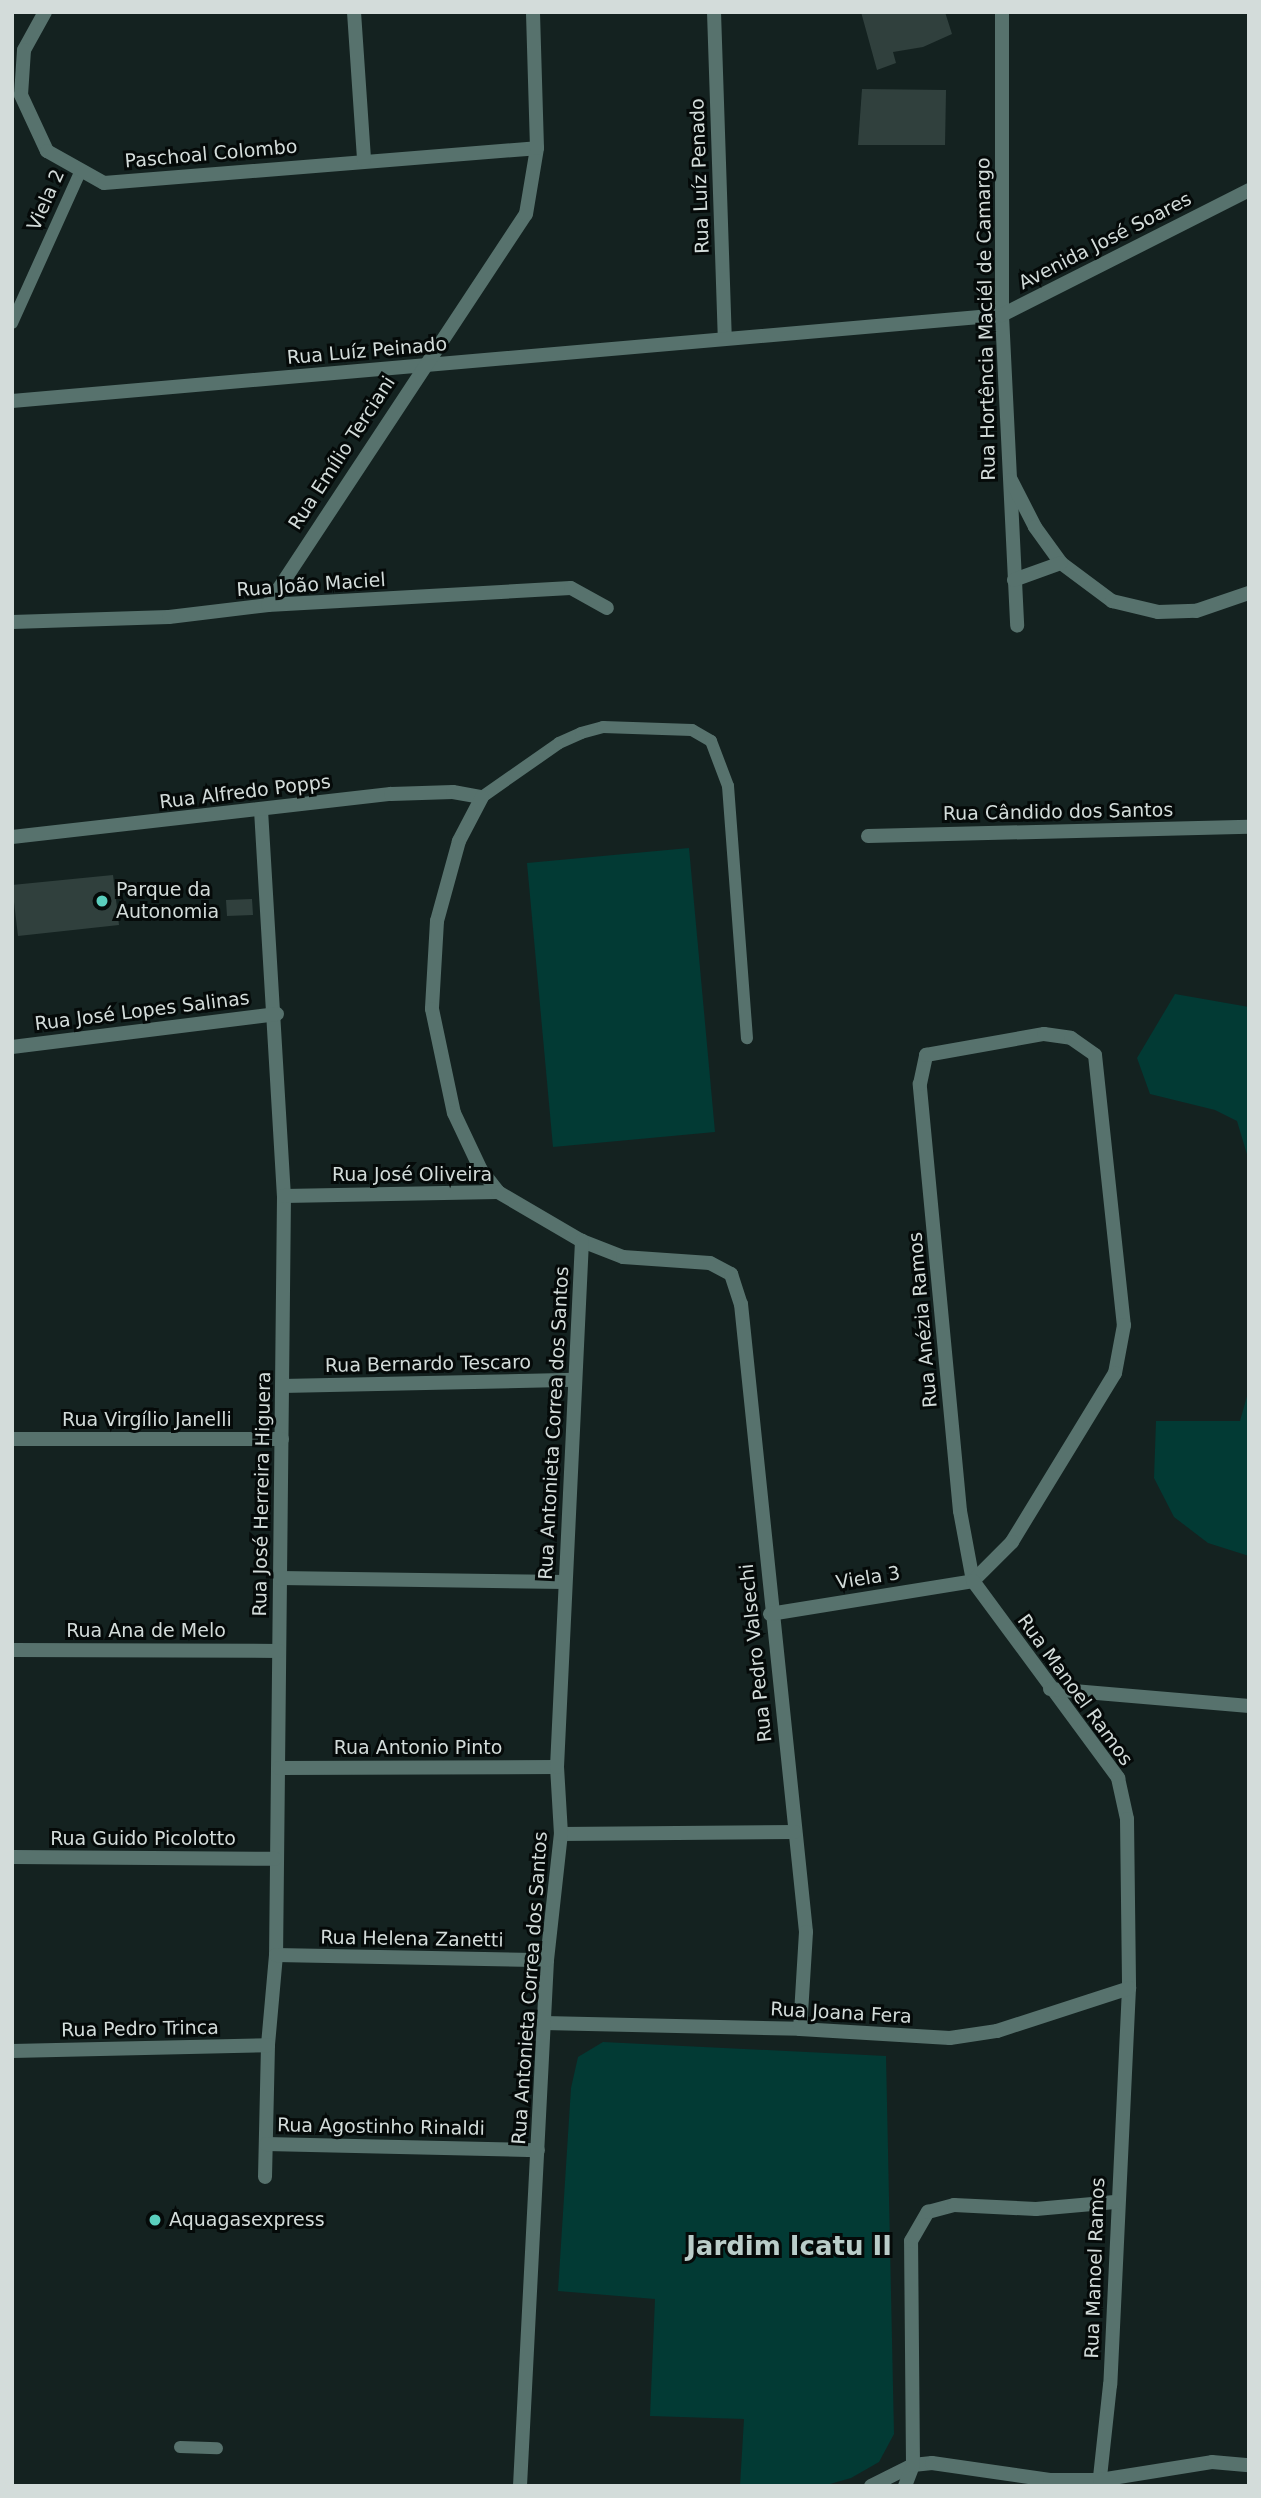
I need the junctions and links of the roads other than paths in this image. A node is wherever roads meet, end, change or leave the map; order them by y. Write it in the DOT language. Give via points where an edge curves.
graph roads {
  1 [pos="45,12"];
  2 [pos="533,12"];
  3 [pos="714,12"];
  4 [pos="1002,12"];
  5 [pos="353,13"];
  6 [pos="537,148"];
  7 [pos="364,160"];
  8 [pos="81,170"];
  9 [pos="1249,190"];
  10 [pos="1002,314"];
  11 [pos="12,323"];
  12 [pos="725,339"];
  13 [pos="424,365"];
  14 [pos="12,401"];
  15 [pos="1007,472"];
  16 [pos="1061,564"];
  17 [pos="1014,580"];
  18 [pos="1249,593"];
  19 [pos="268,605"];
  20 [pos="607,608"];
  21 [pos="12,622"];
  22 [pos="1017,626"];
  23 [pos="482,797"];
  24 [pos="261,810"];
  25 [pos="1249,827"];
  26 [pos="868,836"];
  27 [pos="12,837"];
  28 [pos="277,1014"];
  29 [pos="747,1038"];
  30 [pos="12,1047"];
  31 [pos="498,1192"];
  32 [pos="284,1196"];
  33 [pos="582,1241"];
  34 [pos="730,1274"];
  35 [pos="575,1380"];
  36 [pos="282,1385"];
  37 [pos="12,1439"];
  38 [pos="282,1439"];
  39 [pos="280,1578"];
  40 [pos="973,1581"];
  41 [pos="565,1582"];
  42 [pos="769,1614"];
  43 [pos="12,1650"];
  44 [pos="279,1651"];
  45 [pos="1050,1689"];
  46 [pos="1249,1706"];
  47 [pos="556,1767"];
  48 [pos="279,1768"];
  49 [pos="795,1832"];
  50 [pos="561,1834"];
  51 [pos="12,1857"];
  52 [pos="275,1858"];
  53 [pos="276,1955"];
  54 [pos="547,1960"];
  55 [pos="1129,1988"];
  56 [pos="544,2022"];
  57 [pos="800,2029"];
  58 [pos="268,2045"];
  59 [pos="12,2051"];
  60 [pos="266,2144"];
  61 [pos="538,2150"];
  62 [pos="265,2178"];
  63 [pos="1115,2202"];
  64 [pos="180,2448"];
  65 [pos="217,2448"];
  66 [pos="913,2465"];
  67 [pos="1249,2465"];
  68 [pos="1099,2483"];
  69 [pos="520,2486"];
  70 [pos="871,2486"];
  71 [pos="905,2486"];
  1 -- 8 [label="street, Paschoal Colombo" via="24,50 21,95 47,150"];
  2 -- 6 [label="street, Rua Emílio Terciani"];
  3 -- 12 [label="street, Rua Luíz Penado"];
  4 -- 10 [label="street, Rua Hortência Maciél de Camargo"];
  5 -- 7 [label="street"];
  6 -- 7 [label="street, Paschoal Colombo"];
  6 -- 13 [label="street, Rua Emílio Terciani" via="526,214"];
  7 -- 8 [label="street, Paschoal Colombo" via="104,183"];
  8 -- 11 [label="lane, Viela 2"];
  9 -- 10 [label="street, Avenida José Soares"];
  10 -- 12 [label="street, Avenida José Soares"];
  10 -- 15 [label="street, Rua Hortência Maciél de Camargo"];
  12 -- 13 [label="street, Rua Luíz Peinado"];
  13 -- 14 [label="street, Rua Luíz Peinado"];
  13 -- 19 [label="street, Rua Emílio Terciani"];
  15 -- 16 [label="street" via="1035,527"];
  15 -- 17 [label="street, Rua Hortência Maciél de Camargo"];
  16 -- 17 [label="street"];
  16 -- 18 [label="street" via="1112,601 1158,612 1196,611"];
  17 -- 22 [label="street, Rua Hortência Maciél de Camargo"];
  19 -- 20 [label="street, Rua João Maciel" via="571,589"];
  19 -- 21 [label="street, Rua João Maciel" via="169,617"];
  23 -- 24 [label="street, Rua Alfredo Popps" via="453,792 391,794"];
  23 -- 29 [label="lane" via="559,743 592,730 692,730 710,741 728,786"];
  23 -- 31 [label="street" via="459,841 437,921 432,1009 454,1113 481,1170"];
  24 -- 27 [label="street, Rua Alfredo Popps"];
  24 -- 28 [label="street, Rua José Herreira Higuera"];
  25 -- 26 [label="street, Rua Cândido dos Santos"];
  28 -- 30 [label="street, Rua José Lopes Salinas"];
  28 -- 32 [label="street, Rua José Herreira Higuera"];
  31 -- 32 [label="street, Rua José Oliveira"];
  31 -- 33 [label="street, Rua José Oliveira"];
  32 -- 36 [label="street, Rua José Herreira Higuera"];
  33 -- 34 [label="street, Rua José Oliveira" via="623,1258 710,1263"];
  33 -- 35 [label="street, Rua Antonieta Correa dos Santos"];
  34 -- 42 [label="street, Rua Pedro Valsechi" via="741,1304"];
  35 -- 36 [label="street, Rua Bernardo Tescaro"];
  35 -- 41 [label="street, Rua Antonieta Correa dos Santos"];
  36 -- 38 [label="street, Rua José Herreira Higuera"];
  37 -- 38 [label="street, Rua Virgílio Janelli"];
  38 -- 39 [label="street, Rua José Herreira Higuera"];
  39 -- 41 [label="street"];
  39 -- 44 [label="street, Rua José Herreira Higuera"];
  40 -- 40 [label="street, Rua Anézia Ramos" via="1012,1542 1115,1373 1124,1325 1096,1055 1071,1038 1044,1034 926,1055 920,1084 960,1511"];
  40 -- 42 [label="street, Viela 3"];
  40 -- 45 [label="street, Rua Manoel Ramos"];
  41 -- 47 [label="street, Rua Antonieta Correa dos Santos"];
  42 -- 49 [label="street, Rua Pedro Valsechi"];
  43 -- 44 [label="street, Rua Ana de Melo"];
  44 -- 48 [label="street, Rua José Herreira Higuera"];
  45 -- 46 [label="street"];
  45 -- 55 [label="street, Rua Manoel Ramos" via="1118,1778 1127,1819"];
  47 -- 48 [label="street, Rua Antonio Pinto"];
  47 -- 50 [label="street, Rua Antonieta Correa dos Santos"];
  48 -- 52 [label="street, Rua José Herreira Higuera"];
  49 -- 50 [label="street"];
  49 -- 57 [label="street, Rua Pedro Valsechi" via="806,1932"];
  50 -- 54 [label="street, Rua Antonieta Correa dos Santos"];
  51 -- 52 [label="street, Rua Guido Picolotto"];
  52 -- 53 [label="street, Rua José Herreira Higuera"];
  53 -- 54 [label="street, Rua Helena Zanetti"];
  53 -- 58 [label="street, Rua José Herreira Higuera"];
  54 -- 56 [label="street, Rua Antonieta Correa dos Santos"];
  55 -- 57 [label="street, Rua Joana Fera" via="997,2031 950,2038"];
  55 -- 63 [label="street, Rua Manoel Ramos"];
  56 -- 57 [label="street, Rua Joana Fera"];
  56 -- 61 [label="street, Rua Antonieta Correa dos Santos"];
  58 -- 59 [label="street, Rua Pedro Trinca"];
  58 -- 60 [label="street, Rua José Herreira Higuera"];
  60 -- 61 [label="street, Rua Agostinho Rinaldi"];
  60 -- 62 [label="street, Rua José Herreira Higuera"];
  61 -- 69 [label="street, Rua Antonieta Correa dos Santos"];
  63 -- 66 [label="street" via="1037,2208 954,2205 928,2212 911,2241"];
  63 -- 68 [label="street, Rua Manoel Ramos" via="1110,2385"];
  64 -- 65 [label="lane"];
  66 -- 68 [label="street" via="955,2464"];
  66 -- 70 [label="street"];
  66 -- 71 [label="street"];
  67 -- 68 [label="street" via="1212,2462"];
}
